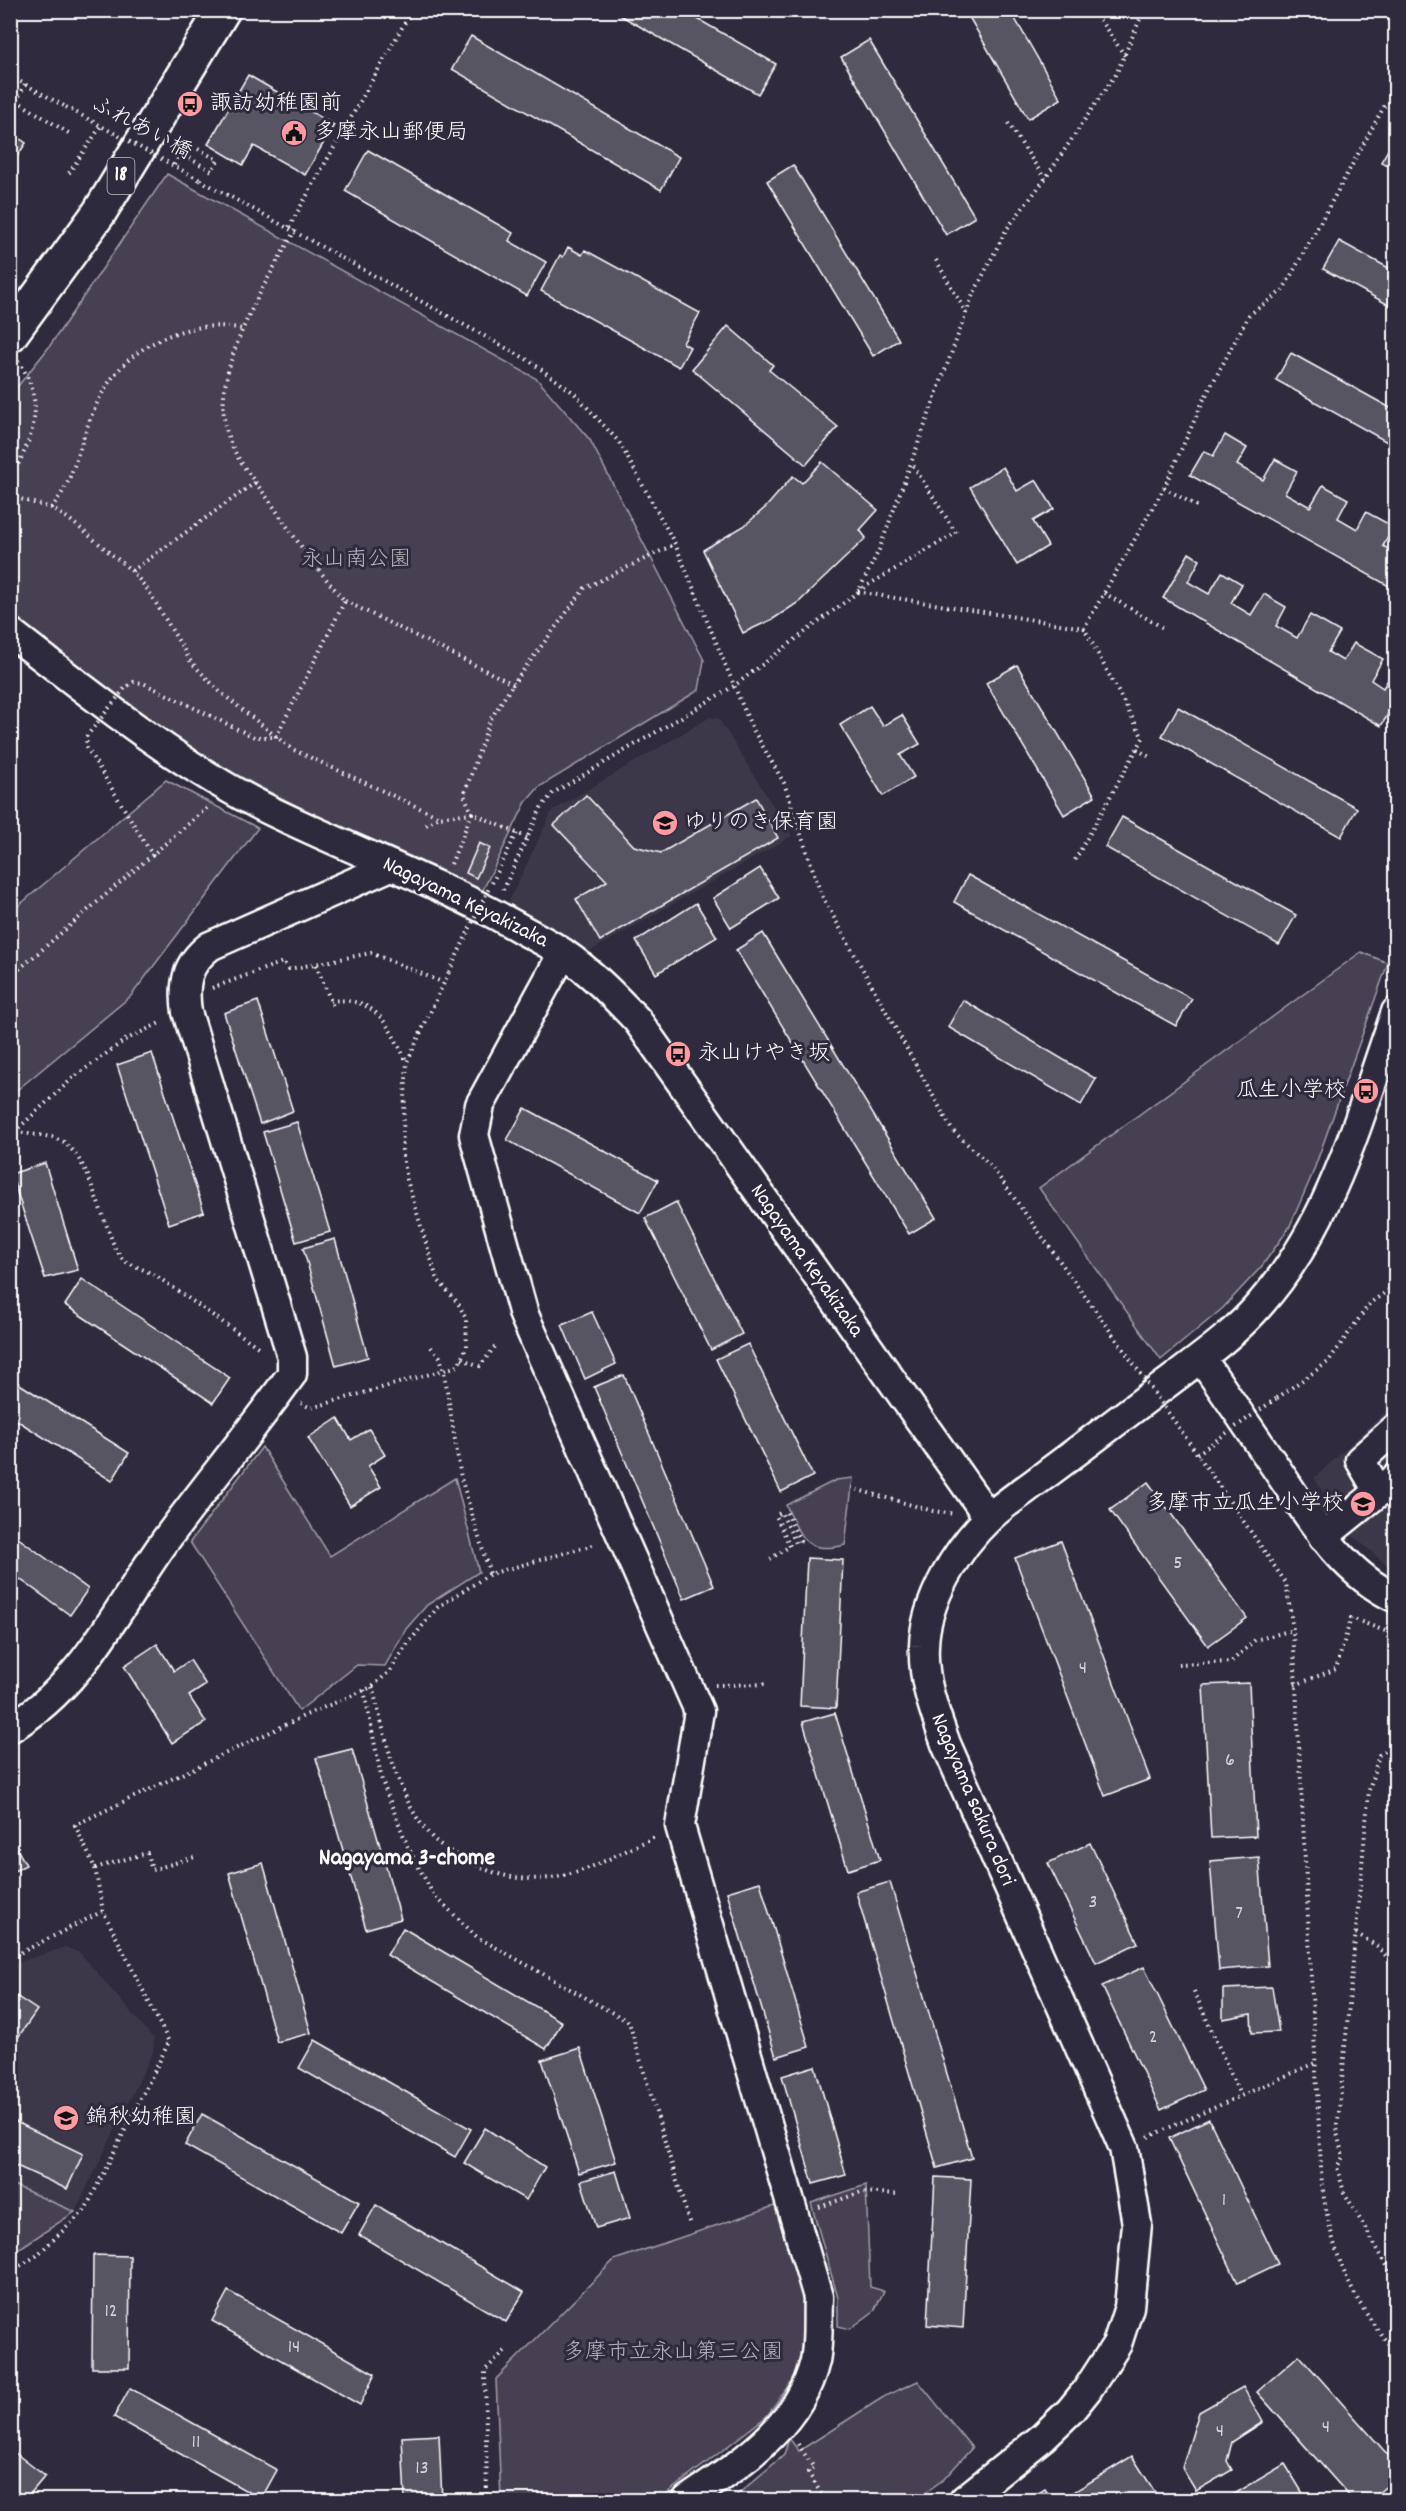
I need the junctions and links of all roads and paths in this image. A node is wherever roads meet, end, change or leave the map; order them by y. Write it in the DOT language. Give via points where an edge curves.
graph roads {
  1 [pos="25,10"];
  2 [pos="223,10"];
  3 [pos="1093,10"];
  4 [pos="1144,10"];
  5 [pos="412,11"];
  6 [pos="10,14"];
  7 [pos="1125,56"];
  8 [pos="10,76"];
  9 [pos="25,84"];
  10 [pos="1395,101"];
  11 [pos="1008,123"];
  12 [pos="101,126"];
  13 [pos="70,134"];
  14 [pos="180,139"];
  15 [pos="174,165"];
  16 [pos="69,174"];
  17 [pos="1045,179"];
  18 [pos="289,227"];
  19 [pos="295,230"];
  20 [pos="936,260"];
  21 [pos="966,314"];
  22 [pos="242,329"];
  23 [pos="13,347"];
  24 [pos="911,462"];
  25 [pos="10,480"];
  26 [pos="256,482"];
  27 [pos="1164,488"];
  28 [pos="10,496"];
  29 [pos="1199,507"];
  30 [pos="51,508"];
  31 [pos="675,544"];
  32 [pos="132,571"];
  33 [pos="858,592"];
  34 [pos="1104,593"];
  35 [pos="345,601"];
  36 [pos="1084,628"];
  37 [pos="1165,629"];
  38 [pos="10,632"];
  39 [pos="513,684"];
  40 [pos="734,686"];
  41 [pos="276,737"];
  42 [pos="1137,749"];
  43 [pos="1151,758"];
  44 [pos="229,789"];
  45 [pos="472,813"];
  46 [pos="439,817"];
  47 [pos="426,825"];
  48 [pos="516,833"];
  49 [pos="528,838"];
  50 [pos="153,856"];
  51 [pos="1075,860"];
  52 [pos="391,866"];
  53 [pos="441,887"];
  54 [pos="491,899"];
  55 [pos="563,953"];
  56 [pos="316,965"];
  57 [pos="10,976"];
  58 [pos="442,982"];
  59 [pos="201,992"];
  60 [pos="330,1001"];
  61 [pos="334,1009"];
  62 [pos="1395,1012"];
  63 [pos="152,1025"];
  64 [pos="407,1062"];
  65 [pos="16,1132"];
  66 [pos="10,1136"];
  67 [pos="1395,1285"];
  68 [pos="497,1344"];
  69 [pos="431,1347"];
  70 [pos="292,1357"];
  71 [pos="1201,1358"];
  72 [pos="462,1359"];
  73 [pos="444,1371"];
  74 [pos="280,1391"];
  75 [pos="1395,1428"];
  76 [pos="1197,1454"];
  77 [pos="1387,1485"];
  78 [pos="851,1488"];
  79 [pos="788,1509"];
  80 [pos="933,1511"];
  81 [pos="989,1518"];
  82 [pos="1323,1537"];
  83 [pos="621,1538"];
  84 [pos="770,1559"];
  85 [pos="490,1574"];
  86 [pos="1395,1598"];
  87 [pos="1293,1630"];
  88 [pos="1393,1634"];
  89 [pos="1178,1664"];
  90 [pos="769,1684"];
  91 [pos="687,1685"];
  92 [pos="1295,1685"];
  93 [pos="372,1687"];
  94 [pos="364,1690"];
  95 [pos="10,1728"];
  96 [pos="1395,1746"];
  97 [pos="680,1826"];
  98 [pos="198,1856"];
  99 [pos="95,1868"];
  100 [pos="103,1911"];
  101 [pos="1356,1933"];
  102 [pos="10,1958"];
  103 [pos="1395,1967"];
  104 [pos="1194,1990"];
  105 [pos="1315,2063"];
  106 [pos="1240,2095"];
  107 [pos="1124,2148"];
  108 [pos="898,2194"];
  109 [pos="817,2207"];
  110 [pos="690,2225"];
  111 [pos="10,2272"];
  112 [pos="1395,2281"];
  113 [pos="508,2348"];
  114 [pos="1395,2353"];
  115 [pos="784,2422"];
  116 [pos="487,2500"];
  117 [pos="687,2500"];
  118 [pos="818,2500"];
  119 [pos="964,2500"];
  1 -- 6 [label="path"];
  2 -- 23 [label="main road, 18"];
  3 -- 7 [label="path"];
  4 -- 7 [label="path"];
  5 -- 18 [label="path"];
  7 -- 17 [label="path"];
  8 -- 9 [label="path, ふれあい橋"];
  9 -- 12 [label="path, ふれあい橋, bridge"];
  9 -- 13 [label="path" via="17,101"];
  10 -- 27 [label="path" via="1385,105 1283,290 1249,315 1203,401"];
  11 -- 17 [label="path"];
  12 -- 15 [label="path, ふれあい橋, bridge"];
  12 -- 16 [label="path"];
  14 -- 15 [label="path" via="218,160 212,171 180,153"];
  15 -- 18 [label="path, ふれあい橋, bridge"];
  17 -- 21 [label="path" via="1006,230"];
  18 -- 19 [label="path, ふれあい橋"];
  19 -- 22 [label="path"];
  19 -- 31 [label="path, ふれあい橋" via="528,360 574,393 619,442"];
  20 -- 21 [label="path"];
  21 -- 24 [label="path"];
  22 -- 26 [label="path" via="230,366 224,404 226,430"];
  22 -- 30 [label="path" via="216,326 171,334 125,361 108,382 67,486"];
  23 -- 25 [label="path" via="34,391 35,411 32,432"];
  24 -- 33 [label="path" via="879,550"];
  24 -- 33 [label="path" via="956,533"];
  26 -- 32 [label="path"];
  26 -- 35 [label="path" via="321,574"];
  27 -- 29 [label="path"];
  27 -- 34 [label="path"];
  28 -- 30 [label="path"];
  30 -- 32 [label="path" via="87,532"];
  31 -- 39 [label="path" via="585,588"];
  31 -- 40 [label="path, ふれあい橋"];
  32 -- 41 [label="path" via="148,590 191,662 220,692"];
  33 -- 36 [label="path"];
  33 -- 40 [label="path"];
  34 -- 36 [label="path"];
  34 -- 37 [label="path"];
  35 -- 39 [label="path"];
  35 -- 41 [label="path"];
  36 -- 42 [label="path" via="1143,738"];
  38 -- 44 [label="street, Nagayama Keyakizaka" via="132,726"];
  39 -- 45 [label="path" via="490,720 464,795"];
  40 -- 49 [label="path" via="553,793 541,808"];
  40 -- 76 [label="path, ふれあい橋, bridge" via="751,726 784,783 821,894 952,1130 991,1166"];
  41 -- 46 [label="path" via="316,761"];
  41 -- 50 [label="path, bridge" via="254,737 143,683 134,682 124,688 86,737 87,748"];
  42 -- 43 [label="path"];
  42 -- 51 [label="path"];
  44 -- 50 [label="path"];
  44 -- 52 [label="street, Nagayama Keyakizaka"];
  45 -- 46 [label="path"];
  45 -- 48 [label="path"];
  45 -- 53 [label="path"];
  46 -- 47 [label="path"];
  48 -- 49 [label="path"];
  48 -- 54 [label="path"];
  49 -- 54 [label="path"];
  50 -- 57 [label="path"];
  52 -- 53 [label="street, Nagayama Keyakizaka"];
  52 -- 70 [label="street" via="210,946 189,968 184,990 187,1012"];
  53 -- 54 [label="street, Nagayama Keyakizaka"];
  54 -- 55 [label="street, Nagayama Keyakizaka"];
  54 -- 58 [label="path, bridge"];
  55 -- 81 [label="street, Nagayama Keyakizaka" via="608,989 637,1020"];
  55 -- 83 [label="street" via="480,1106 474,1134 524,1314"];
  56 -- 58 [label="path" via="371,953"];
  56 -- 59 [label="path" via="289,969 284,962"];
  56 -- 60 [label="path"];
  58 -- 64 [label="path"];
  60 -- 61 [label="path"];
  60 -- 64 [label="path" via="348,999 375,1011"];
  62 -- 71 [label="street, Nagayama sakura dori" via="1333,1185 1309,1237 1260,1305"];
  63 -- 65 [label="path" via="74,1077"];
  64 -- 72 [label="path" via="402,1117 407,1180 437,1279 466,1319 467,1346"];
  65 -- 66 [label="path"];
  65 -- 70 [label="path" via="52,1137 76,1154 124,1261 155,1275 275,1359"];
  67 -- 76 [label="path, bridge" via="1370,1303 1328,1362"];
  68 -- 72 [label="path" via="480,1366"];
  69 -- 73 [label="path" via="440,1357"];
  70 -- 74 [label="street" via="292,1374"];
  71 -- 81 [label="street, Nagayama sakura dori"];
  71 -- 82 [label="street"];
  72 -- 73 [label="path" via="458,1366"];
  73 -- 74 [label="path" via="311,1408"];
  73 -- 85 [label="path" via="462,1478"];
  74 -- 95 [label="street" via="165,1541 90,1655 52,1699"];
  75 -- 77 [label="street" via="1360,1460"];
  76 -- 87 [label="path, ふれあい橋" via="1286,1583"];
  77 -- 82 [label="street"];
  78 -- 80 [label="path"];
  79 -- 84 [label="path" via="800,1541 796,1543 781,1512 776,1515 790,1546"];
  81 -- 107 [label="street, Nagayama sakura dori" via="951,1564 937,1592 924,1645 926,1676 946,1744"];
  82 -- 86 [label="street" via="1378,1590"];
  83 -- 85 [label="path"];
  83 -- 91 [label="street"];
  85 -- 93 [label="path" via="438,1607 390,1671"];
  87 -- 89 [label="path" via="1255,1640 1231,1662"];
  87 -- 92 [label="path, ふれあい橋"];
  88 -- 92 [label="path" via="1351,1618 1336,1669"];
  90 -- 91 [label="path"];
  91 -- 97 [label="street" via="699,1711"];
  92 -- 105 [label="path, ふれあい橋"];
  93 -- 94 [label="path"];
  93 -- 97 [label="path" via="398,1779 411,1806 430,1835 482,1869 538,1880 570,1875"];
  94 -- 99 [label="path" via="75,1825"];
  94 -- 110 [label="path" via="382,1781 408,1847 433,1894 477,1937 629,2022"];
  96 -- 101 [label="path" via="1379,1755 1369,1790"];
  97 -- 115 [label="street" via="818,2297 814,2363 802,2394"];
  98 -- 99 [label="path" via="152,1870 147,1853"];
  99 -- 100 [label="path"];
  100 -- 102 [label="path"];
  100 -- 111 [label="path" via="168,2042 85,2210 36,2256"];
  101 -- 103 [label="path" via="1377,1946"];
  101 -- 112 [label="path" via="1337,2133 1343,2157 1337,2167 1344,2192"];
  104 -- 106 [label="path"];
  105 -- 106 [label="path"];
  105 -- 114 [label="path, ふれあい橋" via="1322,2187 1340,2263 1354,2297"];
  106 -- 107 [label="path"];
  107 -- 119 [label="street, Nagayama sakura dori" via="1137,2224 1129,2307 1117,2344 1070,2411"];
  108 -- 109 [label="path" via="862,2192"];
  113 -- 116 [label="path" via="484,2370"];
  115 -- 117 [label="street" via="758,2450"];
  115 -- 118 [label="path" via="814,2468 808,2472 822,2495"];
}
